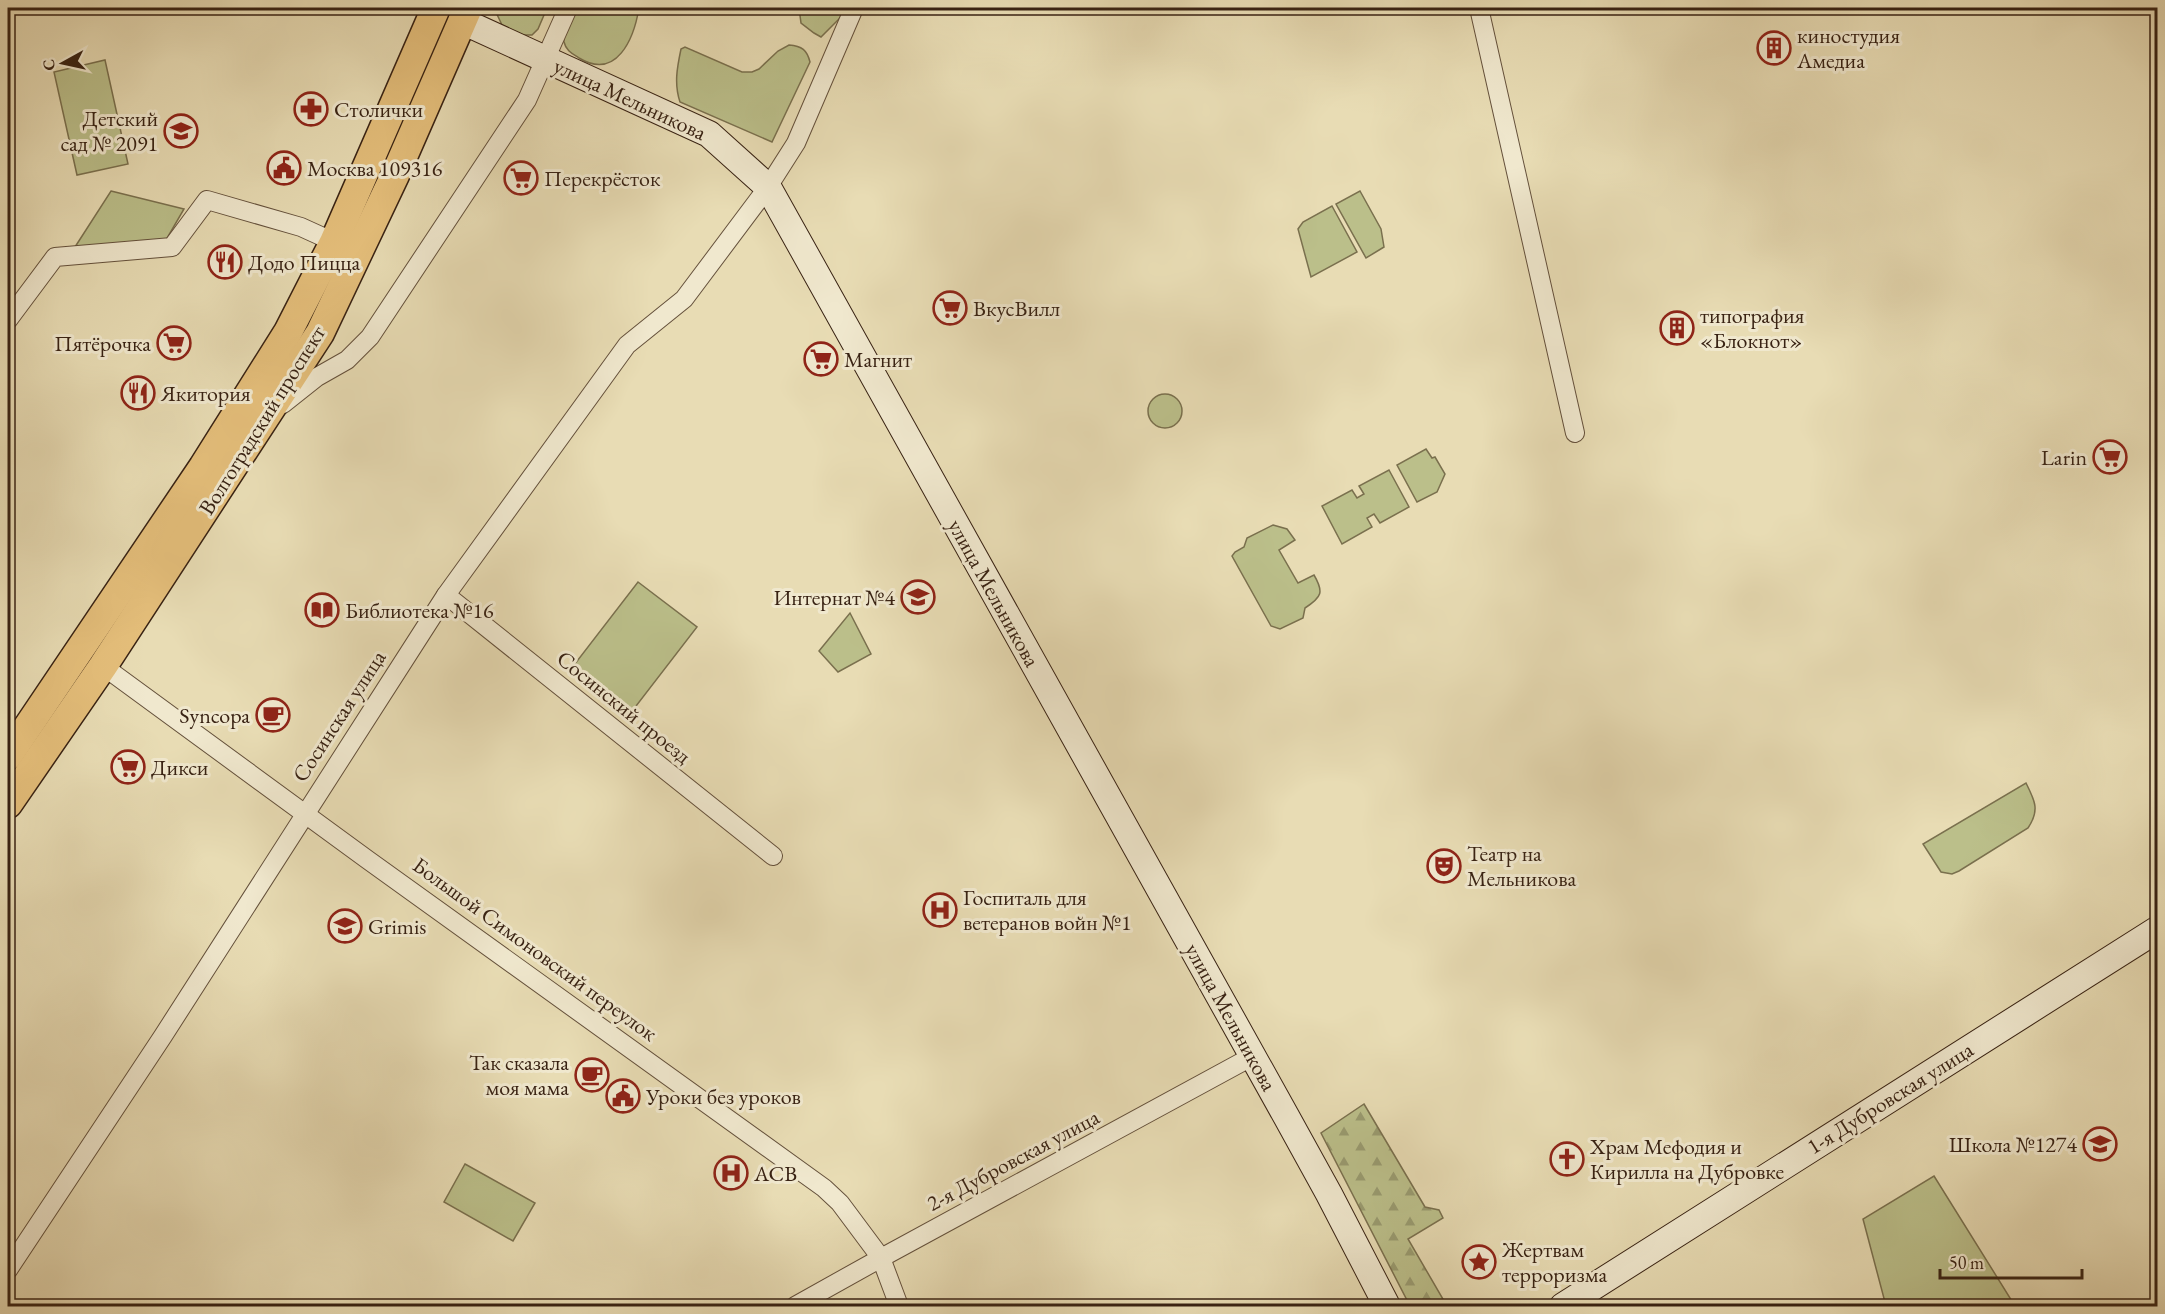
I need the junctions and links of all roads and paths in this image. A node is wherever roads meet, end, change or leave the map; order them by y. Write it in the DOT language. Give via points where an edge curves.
graph roads {
  1 [pos="435,8"];
  2 [pos="568,8"];
  3 [pos="854,8"];
  4 [pos="1479,8"];
  5 [pos="465,14"];
  6 [pos="546,59"];
  7 [pos="768,188"];
  8 [pos="334,242"];
  9 [pos="8,320"];
  10 [pos="260,426"];
  11 [pos="1575,433"];
  12 [pos="446,595"];
  13 [pos="103,666"];
  14 [pos="8,756"];
  15 [pos="8,804"];
  16 [pos="305,813"];
  17 [pos="773,856"];
  18 [pos="2157,929"];
  19 [pos="1253,1056"];
  20 [pos="881,1258"];
  21 [pos="8,1270"];
  22 [pos="795,1306"];
  23 [pos="898,1306"];
  24 [pos="1387,1306"];
  25 [pos="1563,1306"];
  1 -- 8 [label="main road, Волгоградский проспект"];
  2 -- 6 [label="street"];
  3 -- 7 [label="street, Сосинская улица" via="796,142"];
  4 -- 11 [label="street"];
  5 -- 6 [label="street, улица Мельникова"];
  5 -- 10 [label="main road, Волгоградский проспект" via="320,333"];
  6 -- 7 [label="street, улица Мельникова" via="709,134"];
  6 -- 10 [label="street" via="527,100 370,337 347,360 293,394"];
  7 -- 12 [label="street, Сосинская улица" via="684,299 627,345"];
  7 -- 19 [label="street, улица Мельникова"];
  8 -- 9 [label="street" via="207,200 172,247 56,257"];
  8 -- 14 [label="main road, Волгоградский проспект" via="288,332 203,467"];
  10 -- 13 [label="main road, Волгоградский проспект"];
  12 -- 16 [label="street, Сосинская улица"];
  12 -- 17 [label="street, Сосинский проезд"];
  13 -- 15 [label="main road, Волгоградский проспект"];
  13 -- 16 [label="street, Большой Симоновский переулок"];
  16 -- 20 [label="street, Большой Симоновский переулок" via="801,1170 840,1203"];
  16 -- 21 [label="street, Сосинская улица"];
  18 -- 25 [label="street, 1-я Дубровская улица"];
  19 -- 20 [label="street, 2-я Дубровская улица"];
  19 -- 24 [label="street, улица Мельникова"];
  20 -- 22 [label="street, 2-я Дубровская улица"];
  20 -- 23 [label="street, Большой Симоновский переулок"];
}
